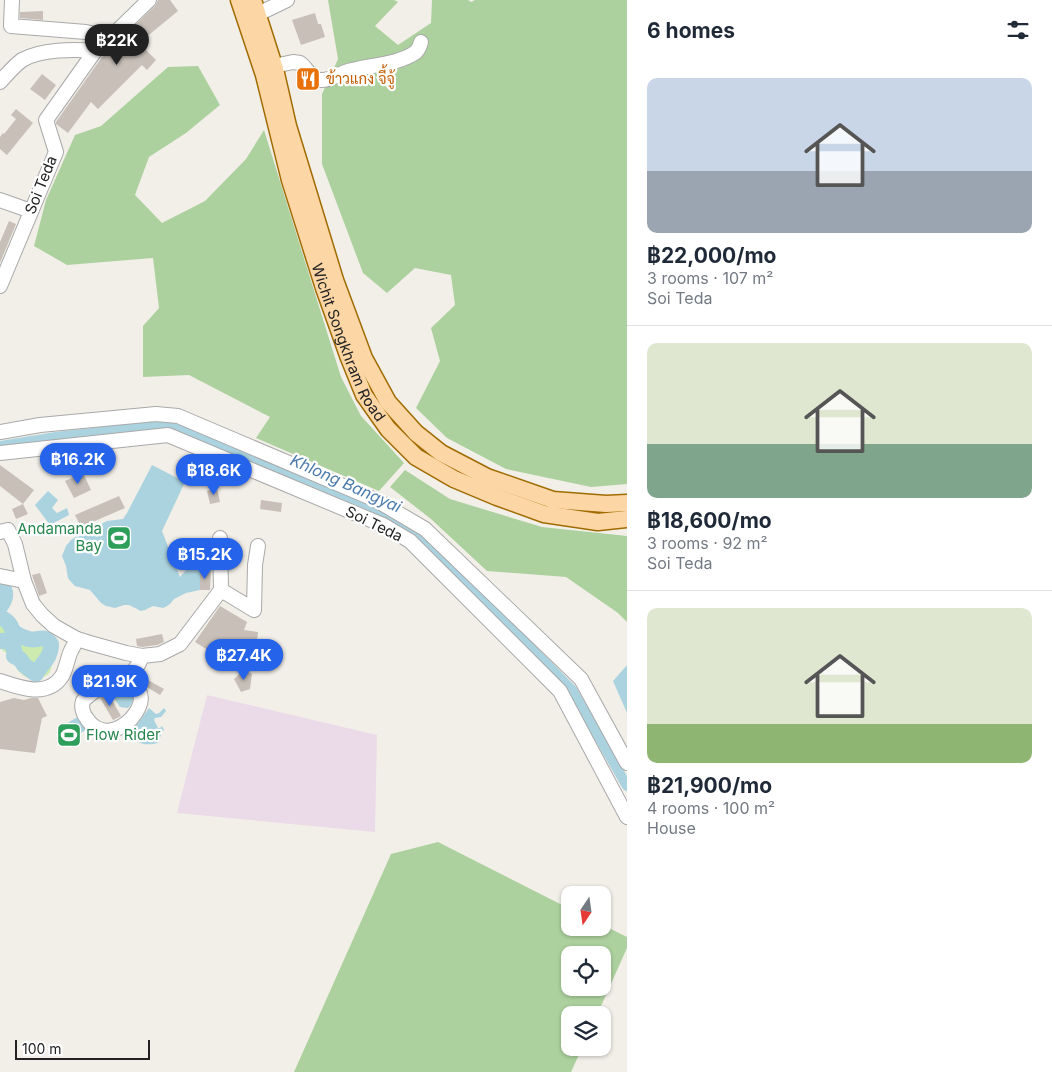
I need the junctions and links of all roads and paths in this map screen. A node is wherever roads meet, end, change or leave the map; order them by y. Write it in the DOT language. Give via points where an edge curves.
graph roads {
  1 [pos="12,0"];
  2 [pos="150,0"];
  3 [pos="239,0"];
  4 [pos="287,0"];
  5 [pos="256,7"];
  6 [pos="111,37"];
  7 [pos="421,42"];
  8 [pos="95,51"];
  9 [pos="274,66"];
  10 [pos="0,82"];
  11 [pos="0,200"];
  12 [pos="31,211"];
  13 [pos="0,286"];
  14 [pos="0,432"];
  15 [pos="0,450"];
  16 [pos="627,503"];
  17 [pos="627,519"];
  18 [pos="0,532"];
  19 [pos="220,538"];
  20 [pos="258,546"];
  21 [pos="0,576"];
  22 [pos="20,580"];
  23 [pos="220,590"];
  24 [pos="77,639"];
  25 [pos="142,656"];
  26 [pos="129,679"];
  27 [pos="0,681"];
  28 [pos="627,763"];
  29 [pos="627,817"];
  1 -- 6 [label="street" via="11,26"];
  2 -- 6 [label="street, Soi Teda"];
  3 -- 17 [label="main road, Wichit Songkhram Road" via="264,74 290,180 327,297 364,395 388,429 416,457 454,479 497,497 544,514 598,522"];
  4 -- 5 [label="street"];
  5 -- 9 [label="main road, Wichit Songkhram Road"];
  6 -- 8 [label="street, Soi Teda"];
  7 -- 9 [label="street" via="417,51 393,62 351,70 324,80 314,78 300,63"];
  8 -- 10 [label="street" via="67,50 36,55 21,61"];
  8 -- 12 [label="street, Soi Teda" via="46,120 56,152"];
  9 -- 16 [label="main road, Wichit Songkhram Road" via="288,126 335,280 364,358 388,402 416,433 441,453 487,477 553,500"];
  11 -- 12 [label="street"];
  12 -- 13 [label="street, Soi Teda"];
  14 -- 28 [label="street" via="156,414 178,416 376,500 425,529 581,679"];
  15 -- 29 [label="street, Soi Teda" via="168,434 383,525 410,541 560,691"];
  18 -- 22 [label="street" via="8,530 15,544"];
  19 -- 23 [label="street"];
  20 -- 23 [label="street" via="254,565 254,610"];
  21 -- 22 [label="street"];
  22 -- 24 [label="street" via="42,615"];
  23 -- 25 [label="street" via="180,644 160,654"];
  24 -- 25 [label="street"];
  24 -- 27 [label="street" via="56,684 38,690"];
  25 -- 26 [label="street"];
}
